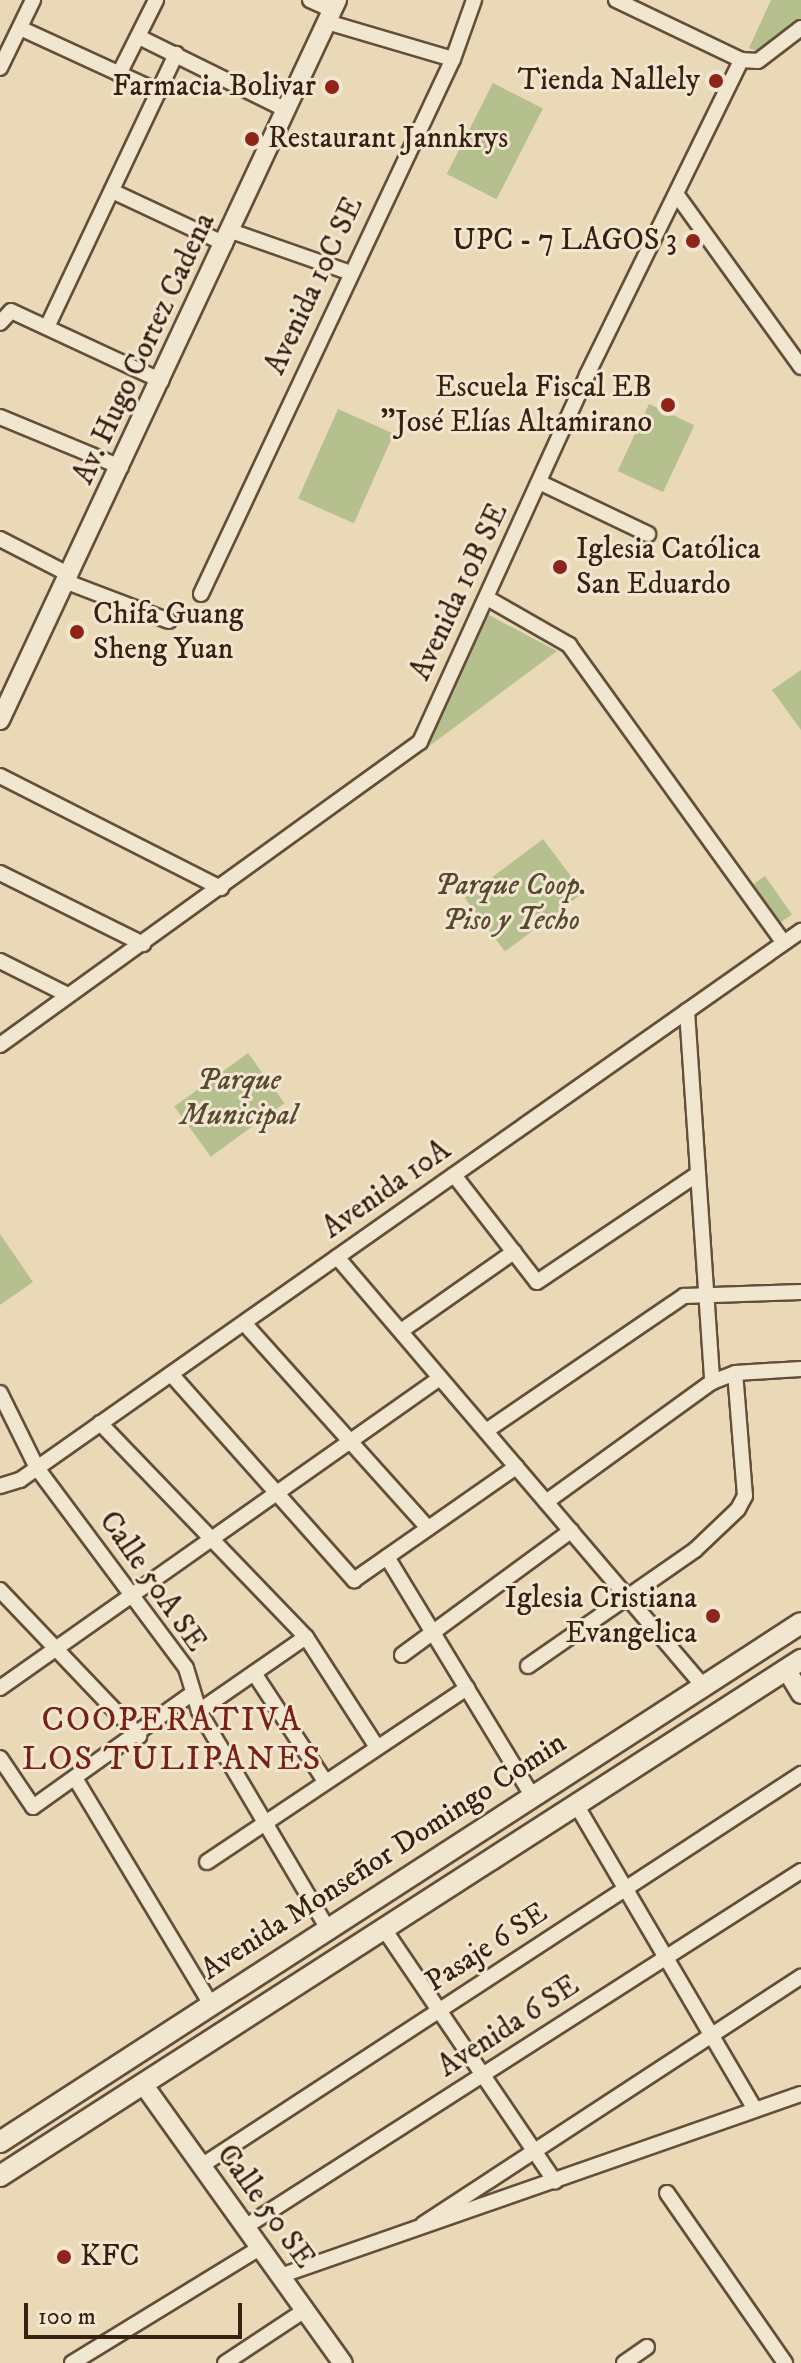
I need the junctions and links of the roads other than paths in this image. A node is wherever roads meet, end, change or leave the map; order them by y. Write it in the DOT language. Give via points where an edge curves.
graph roads {
  1 [pos="156,0"];
  2 [pos="310,0"];
  3 [pos="474,0"];
  4 [pos="616,0"];
  5 [pos="30,1"];
  6 [pos="332,11"];
  7 [pos="20,28"];
  8 [pos="801,28"];
  9 [pos="139,37"];
  10 [pos="176,54"];
  11 [pos="453,59"];
  12 [pos="741,60"];
  13 [pos="0,68"];
  14 [pos="119,74"];
  15 [pos="159,92"];
  16 [pos="287,110"];
  17 [pos="112,191"];
  18 [pos="677,195"];
  19 [pos="228,238"];
  20 [pos="348,272"];
  21 [pos="2,318"];
  22 [pos="48,325"];
  23 [pos="801,367"];
  24 [pos="162,381"];
  25 [pos="0,417"];
  26 [pos="121,467"];
  27 [pos="539,482"];
  28 [pos="648,534"];
  29 [pos="0,539"];
  30 [pos="68,578"];
  31 [pos="201,594"];
  32 [pos="487,598"];
  33 [pos="169,621"];
  34 [pos="0,719"];
  35 [pos="0,776"];
  36 [pos="0,873"];
  37 [pos="221,888"];
  38 [pos="801,931"];
  39 [pos="784,943"];
  40 [pos="143,944"];
  41 [pos="0,961"];
  42 [pos="68,995"];
  43 [pos="687,1011"];
  44 [pos="0,1044"];
  45 [pos="454,1175"];
  46 [pos="696,1175"];
  47 [pos="514,1252"];
  48 [pos="337,1257"];
  49 [pos="801,1292"];
  50 [pos="706,1295"];
  51 [pos="244,1323"];
  52 [pos="401,1331"];
  53 [pos="801,1369"];
  54 [pos="735,1373"];
  55 [pos="171,1374"];
  56 [pos="440,1378"];
  57 [pos="712,1382"];
  58 [pos="0,1393"];
  59 [pos="6,1422"];
  60 [pos="100,1423"];
  61 [pos="486,1431"];
  62 [pos="349,1442"];
  63 [pos="516,1467"];
  64 [pos="37,1468"];
  65 [pos="0,1486"];
  66 [pos="274,1495"];
  67 [pos="546,1502"];
  68 [pos="428,1528"];
  69 [pos="571,1531"];
  70 [pos="212,1539"];
  71 [pos="387,1557"];
  72 [pos="0,1590"];
  73 [pos="133,1594"];
  74 [pos="629,1599"];
  75 [pos="801,1623"];
  76 [pos="433,1633"];
  77 [pos="306,1637"];
  78 [pos="52,1651"];
  79 [pos="402,1655"];
  80 [pos="794,1665"];
  81 [pos="528,1666"];
  82 [pos="254,1673"];
  83 [pos="704,1687"];
  84 [pos="0,1688"];
  85 [pos="467,1688"];
  86 [pos="801,1694"];
  87 [pos="190,1695"];
  88 [pos="199,1711"];
  89 [pos="139,1736"];
  90 [pos="377,1747"];
  91 [pos="0,1758"];
  92 [pos="801,1774"];
  93 [pos="75,1778"];
  94 [pos="325,1781"];
  95 [pos="534,1799"];
  96 [pos="577,1806"];
  97 [pos="264,1822"];
  98 [pos="207,1862"];
  99 [pos="801,1871"];
  100 [pos="625,1889"];
  101 [pos="328,1929"];
  102 [pos="384,1929"];
  103 [pos="666,1957"];
  104 [pos="801,1977"];
  105 [pos="211,2004"];
  106 [pos="439,2011"];
  107 [pos="711,2035"];
  108 [pos="482,2075"];
  109 [pos="143,2084"];
  110 [pos="801,2094"];
  111 [pos="755,2110"];
  112 [pos="0,2142"];
  113 [pos="533,2150"];
  114 [pos="201,2166"];
  115 [pos="0,2176"];
  116 [pos="555,2182"];
  117 [pos="667,2193"];
  118 [pos="245,2227"];
  119 [pos="404,2236"];
  120 [pos="261,2247"];
  121 [pos="280,2276"];
  122 [pos="305,2310"];
  123 [pos="647,2347"];
  124 [pos="72,2363"];
  125 [pos="225,2363"];
  126 [pos="343,2363"];
  127 [pos="624,2363"];
  128 [pos="785,2363"];
  1 -- 9 [label="street"];
  2 -- 6 [label="street"];
  3 -- 11 [label="street, Avenida 10C SE"];
  4 -- 12 [label="street"];
  5 -- 7 [label="street"];
  6 -- 11 [label="street"];
  6 -- 16 [label="street, Av. Hugo Cortez Cadena"];
  7 -- 13 [label="street"];
  7 -- 14 [label="street"];
  8 -- 12 [label="street" via="758,61"];
  9 -- 10 [label="street"];
  9 -- 14 [label="street"];
  10 -- 15 [label="street"];
  10 -- 16 [label="street"];
  11 -- 20 [label="street, Avenida 10C SE"];
  12 -- 18 [label="street, Avenida 10B SE"];
  14 -- 15 [label="street"];
  15 -- 17 [label="street"];
  16 -- 19 [label="street, Av. Hugo Cortez Cadena"];
  17 -- 19 [label="street"];
  17 -- 22 [label="street"];
  18 -- 23 [label="street"];
  18 -- 27 [label="street, Avenida 10B SE"];
  19 -- 20 [label="street"];
  19 -- 24 [label="street, Av. Hugo Cortez Cadena"];
  20 -- 31 [label="street, Avenida 10C SE"];
  21 -- 22 [label="street"];
  22 -- 24 [label="street"];
  24 -- 26 [label="street, Av. Hugo Cortez Cadena"];
  25 -- 26 [label="street"];
  26 -- 30 [label="street, Av. Hugo Cortez Cadena"];
  27 -- 28 [label="street"];
  27 -- 32 [label="street, Avenida 10B SE"];
  29 -- 30 [label="street"];
  30 -- 33 [label="street"];
  30 -- 34 [label="street, Av. Hugo Cortez Cadena"];
  32 -- 37 [label="street, Avenida 10B SE" via="420,742"];
  32 -- 39 [label="street" via="569,645"];
  35 -- 37 [label="street"];
  36 -- 40 [label="street"];
  37 -- 40 [label="street, Avenida 10B SE"];
  38 -- 39 [label="street, Avenida 10A"];
  39 -- 43 [label="street, Avenida 10A"];
  40 -- 42 [label="street, Avenida 10B SE"];
  41 -- 42 [label="street"];
  42 -- 44 [label="street, Avenida 10B SE"];
  43 -- 45 [label="street, Avenida 10A"];
  43 -- 46 [label="street"];
  45 -- 47 [label="street"];
  45 -- 48 [label="street, Avenida 10A"];
  46 -- 47 [label="street" via="537,1282"];
  46 -- 50 [label="street"];
  47 -- 52 [label="street"];
  48 -- 51 [label="street, Avenida 10A"];
  48 -- 52 [label="street"];
  49 -- 50 [label="street"];
  50 -- 57 [label="street"];
  50 -- 61 [label="street" via="684,1296"];
  51 -- 55 [label="street, Avenida 10A"];
  51 -- 62 [label="street"];
  52 -- 56 [label="street"];
  53 -- 54 [label="street"];
  54 -- 57 [label="street"];
  54 -- 74 [label="street" via="745,1496 695,1550"];
  55 -- 60 [label="street, Avenida 10A"];
  55 -- 66 [label="street"];
  56 -- 61 [label="street"];
  56 -- 62 [label="street"];
  57 -- 67 [label="street"];
  58 -- 59 [label="street, Calle 50A SE"];
  59 -- 64 [label="street, Calle 50A SE"];
  60 -- 64 [label="street, Avenida 10A"];
  60 -- 70 [label="street"];
  61 -- 63 [label="street"];
  62 -- 66 [label="street"];
  62 -- 68 [label="street"];
  63 -- 67 [label="street"];
  63 -- 68 [label="street"];
  64 -- 65 [label="street, Avenida 10A"];
  64 -- 73 [label="street, Calle 50A SE"];
  66 -- 70 [label="street"];
  66 -- 71 [label="street" via="354,1580"];
  67 -- 69 [label="street"];
  68 -- 71 [label="street"];
  69 -- 74 [label="street"];
  69 -- 76 [label="street"];
  70 -- 73 [label="street"];
  70 -- 77 [label="street"];
  71 -- 76 [label="street"];
  72 -- 78 [label="street"];
  73 -- 78 [label="street"];
  73 -- 87 [label="street, Calle 50A SE" via="186,1668"];
  74 -- 81 [label="street"];
  74 -- 83 [label="street"];
  75 -- 83 [label="main road, Avenida Monseñor Domingo Comin"];
  76 -- 79 [label="street"];
  76 -- 85 [label="street"];
  77 -- 82 [label="street"];
  77 -- 90 [label="street"];
  78 -- 84 [label="street"];
  78 -- 89 [label="street"];
  80 -- 86 [label="street"];
  80 -- 96 [label="main road, Avenida Monseñor Domingo Comin"];
  82 -- 88 [label="street"];
  82 -- 94 [label="street"];
  83 -- 95 [label="main road, Avenida Monseñor Domingo Comin"];
  85 -- 90 [label="street"];
  85 -- 95 [label="street"];
  87 -- 88 [label="street, Calle 50A SE"];
  87 -- 89 [label="street"];
  88 -- 97 [label="street, Calle 50A SE"];
  89 -- 93 [label="street"];
  90 -- 94 [label="street"];
  91 -- 93 [label="street" via="33,1807"];
  92 -- 100 [label="street, Pasaje 6 SE"];
  93 -- 105 [label="street"];
  94 -- 97 [label="street"];
  95 -- 101 [label="main road, Avenida Monseñor Domingo Comin"];
  96 -- 100 [label="street"];
  96 -- 102 [label="main road, Avenida Monseñor Domingo Comin"];
  97 -- 98 [label="street"];
  97 -- 101 [label="street, Calle 50A SE"];
  99 -- 103 [label="street, Avenida 6 SE"];
  100 -- 103 [label="street"];
  100 -- 106 [label="street, Pasaje 6 SE"];
  101 -- 105 [label="main road, Avenida Monseñor Domingo Comin"];
  102 -- 106 [label="street"];
  102 -- 109 [label="main road, Avenida Monseñor Domingo Comin"];
  103 -- 107 [label="street"];
  103 -- 108 [label="street, Avenida 6 SE"];
  104 -- 107 [label="street"];
  105 -- 112 [label="main road, Avenida Monseñor Domingo Comin"];
  106 -- 108 [label="street"];
  106 -- 114 [label="street, Pasaje 6 SE"];
  107 -- 111 [label="street"];
  107 -- 113 [label="street"];
  108 -- 113 [label="street"];
  108 -- 118 [label="street, Avenida 6 SE"];
  109 -- 114 [label="street, Calle 50 SE"];
  109 -- 115 [label="main road, Avenida Monseñor Domingo Comin"];
  110 -- 111 [label="street"];
  111 -- 116 [label="street"];
  113 -- 116 [label="street"];
  113 -- 119 [label="street"];
  114 -- 118 [label="street, Calle 50 SE"];
  116 -- 119 [label="street"];
  117 -- 128 [label="street"];
  118 -- 120 [label="street, Calle 50 SE"];
  119 -- 121 [label="street"];
  120 -- 121 [label="street, Calle 50 SE"];
  120 -- 124 [label="street"];
  121 -- 122 [label="street, Calle 50 SE"];
  122 -- 125 [label="street"];
  122 -- 126 [label="street, Calle 50 SE"];
  123 -- 127 [label="street"];
}
